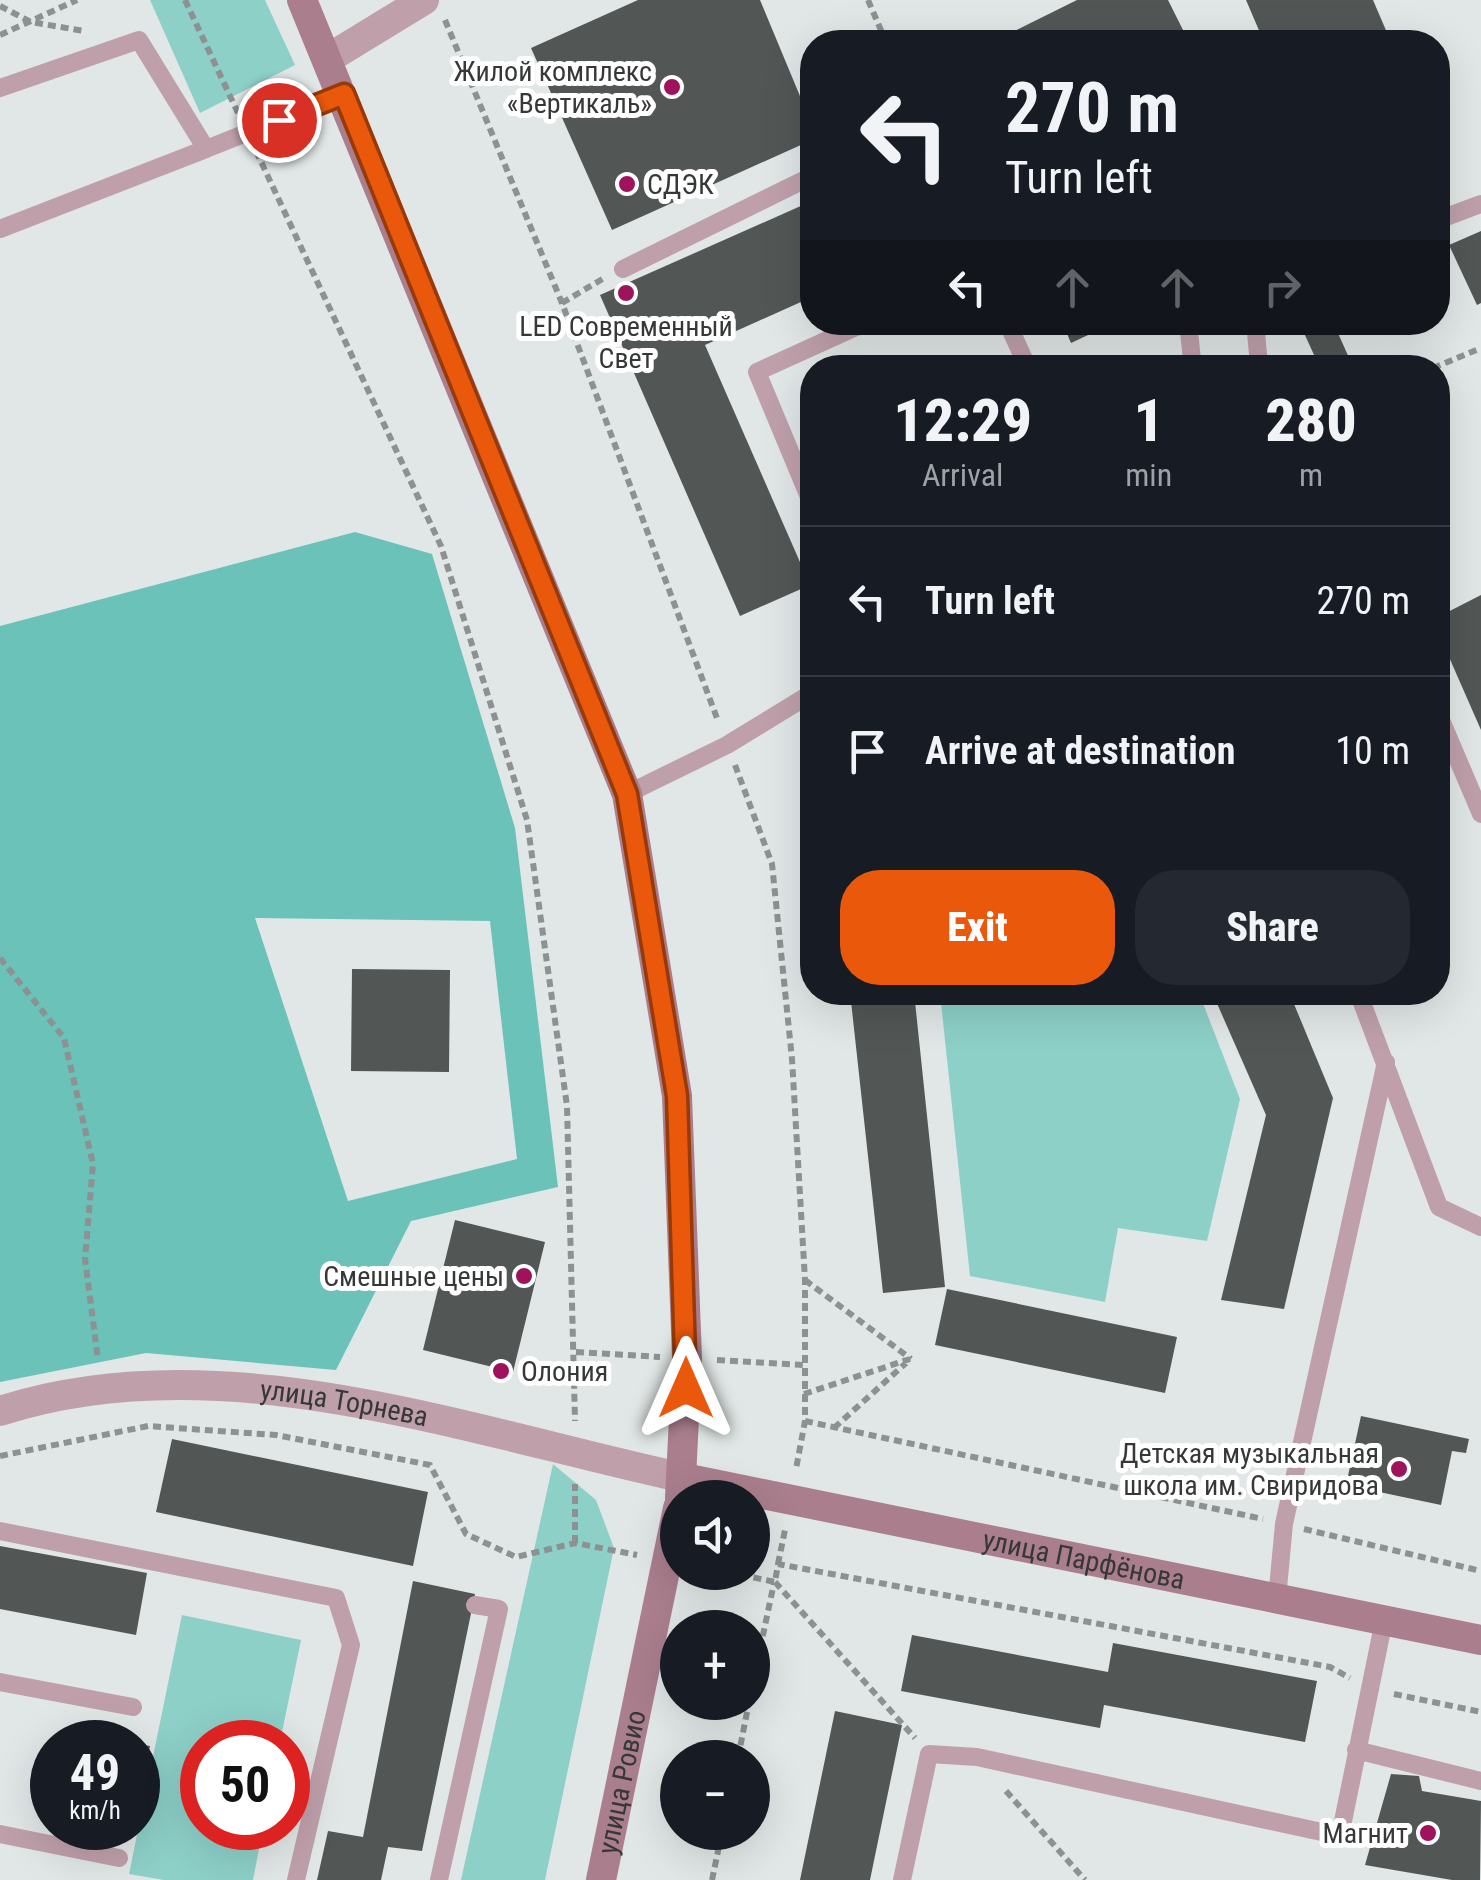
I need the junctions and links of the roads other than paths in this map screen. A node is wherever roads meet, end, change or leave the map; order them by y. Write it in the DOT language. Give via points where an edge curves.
graph roads {
  1 [pos="302,0"];
  2 [pos="434,9"];
  3 [pos="329,58"];
  4 [pos="0,88"];
  5 [pos="344,94"];
  6 [pos="206,149"];
  7 [pos="800,182"];
  8 [pos="1481,204"];
  9 [pos="1450,216"];
  10 [pos="0,229"];
  11 [pos="623,268"];
  12 [pos="839,335"];
  13 [pos="800,475"];
  14 [pos="800,700"];
  15 [pos="1450,741"];
  16 [pos="627,794"];
  17 [pos="1481,814"];
  18 [pos="1363,1005"];
  19 [pos="1386,1062"];
  20 [pos="1481,1227"];
  21 [pos="0,1411"];
  22 [pos="681,1480"];
  23 [pos="660,1487"];
  24 [pos="770,1511"];
  25 [pos="0,1531"];
  26 [pos="661,1590"];
  27 [pos="1277,1599"];
  28 [pos="475,1606"];
  29 [pos="1384,1620"];
  30 [pos="1481,1640"];
  31 [pos="0,1682"];
  32 [pos="133,1707"];
  33 [pos="1356,1750"];
  34 [pos="1481,1781"];
  35 [pos="0,1834"];
  36 [pos="120,1858"];
  37 [pos="296,1880"];
  38 [pos="439,1880"];
  39 [pos="602,1880"];
  40 [pos="902,1880"];
  1 -- 3 [label="main road, улица Ровио"];
  2 -- 3 [label="street"];
  3 -- 5 [label="main road, улица Ровио"];
  4 -- 6 [label="lane" via="140,40"];
  5 -- 6 [label="lane"];
  5 -- 16 [label="main road, улица Ровио"];
  6 -- 10 [label="lane"];
  7 -- 11 [label="lane"];
  8 -- 9 [label="lane"];
  12 -- 13 [label="lane" via="758,372"];
  14 -- 16 [label="lane"];
  15 -- 17 [label="lane"];
  16 -- 22 [label="main road, улица Ровио" via="677,1096 687,1358"];
  18 -- 19 [label="lane"];
  19 -- 20 [label="lane" via="1440,1208"];
  19 -- 27 [label="lane" via="1284,1524"];
  21 -- 23 [label="street, улица Торнева" via="52,1394 151,1384 339,1398 575,1455"];
  24 -- 27 [label="main road, улица Парфёнова"];
  25 -- 37 [label="lane" via="336,1598 351,1645"];
  26 -- 39 [label="main road, улица Ровио"];
  27 -- 29 [label="main road, улица Парфёнова"];
  28 -- 38 [label="lane" via="499,1609"];
  29 -- 30 [label="main road, улица Парфёнова"];
  29 -- 33 [label="lane"];
  31 -- 32 [label="lane"];
  33 -- 34 [label="lane"];
  33 -- 40 [label="lane" via="1340,1836 977,1758 929,1754"];
  35 -- 36 [label="lane"];
}
